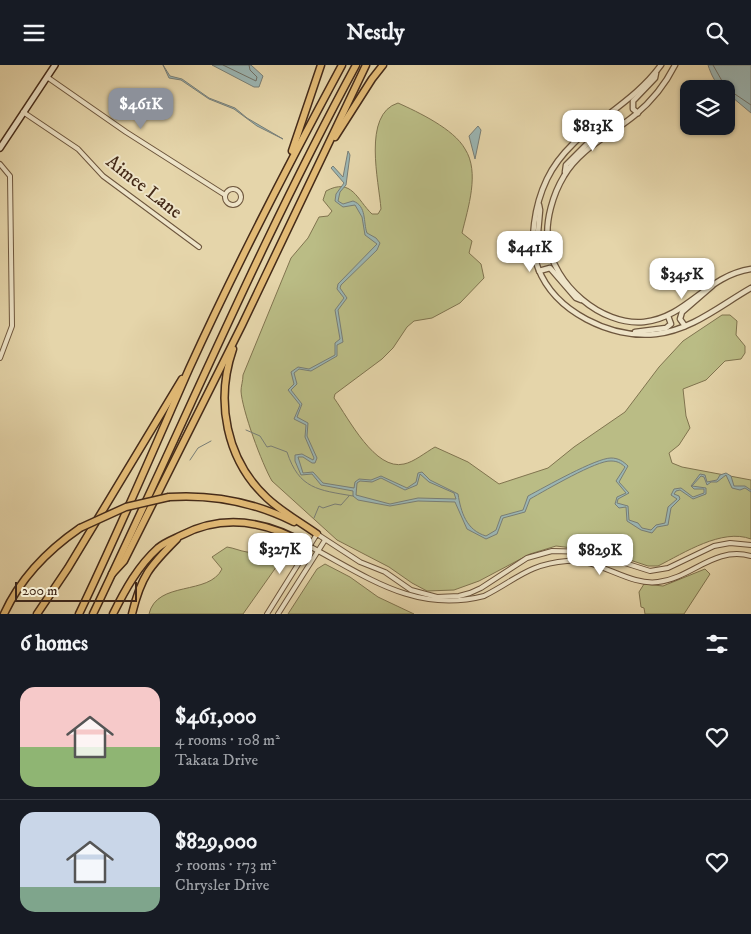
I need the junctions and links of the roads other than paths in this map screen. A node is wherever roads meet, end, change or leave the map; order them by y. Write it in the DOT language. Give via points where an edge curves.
graph roads {
  1 [pos="55,65"];
  2 [pos="321,65"];
  3 [pos="342,65"];
  4 [pos="356,65"];
  5 [pos="366,65"];
  6 [pos="383,65"];
  7 [pos="661,65"];
  8 [pos="675,65"];
  9 [pos="656,72"];
  10 [pos="47,77"];
  11 [pos="24,112"];
  12 [pos="638,113"];
  13 [pos="586,132"];
  14 [pos="0,148"];
  15 [pos="0,164"];
  16 [pos="284,173"];
  17 [pos="564,176"];
  18 [pos="226,195"];
  19 [pos="300,199"];
  20 [pos="538,203"];
  21 [pos="548,244"];
  22 [pos="199,247"];
  23 [pos="751,269"];
  24 [pos="539,271"];
  25 [pos="718,279"];
  26 [pos="751,289"];
  27 [pos="585,302"];
  28 [pos="668,316"];
  29 [pos="242,325"];
  30 [pos="685,326"];
  31 [pos="632,334"];
  32 [pos="0,358"];
  33 [pos="190,369"];
  34 [pos="181,535"];
  35 [pos="317,535"];
  36 [pos="326,540"];
  37 [pos="751,545"];
  38 [pos="309,546"];
  39 [pos="319,551"];
  40 [pos="751,556"];
  41 [pos="111,574"];
  42 [pos="376,589"];
  43 [pos="454,606"];
  44 [pos="4,614"];
  45 [pos="37,614"];
  46 [pos="79,614"];
  47 [pos="93,614"];
  48 [pos="113,614"];
  49 [pos="132,614"];
  50 [pos="266,614"];
  51 [pos="278,614"];
  1 -- 10 [label="main road"];
  2 -- 16 [label="highway"];
  3 -- 16 [label="highway"];
  4 -- 41 [label="highway" via="239,299"];
  5 -- 19 [label="highway"];
  6 -- 19 [label="highway" via="350,112"];
  7 -- 9 [label="street"];
  8 -- 12 [label="street" via="654,97"];
  9 -- 12 [label="street" via="655,78 632,101 633,109"];
  9 -- 13 [label="street" via="632,96"];
  10 -- 11 [label="main road"];
  10 -- 18 [label="street"];
  11 -- 14 [label="main road"];
  11 -- 22 [label="street, Aimee Lane" via="78,149 103,176"];
  12 -- 17 [label="street" via="581,154"];
  13 -- 17 [label="street" via="591,140 566,165"];
  13 -- 20 [label="street" via="552,171"];
  15 -- 32 [label="street" via="10,176 12,320 9,339"];
  16 -- 33 [label="highway"];
  17 -- 21 [label="street" via="553,202"];
  18 -- 18 [label="street" via="235,189 240,192 241,201 231,205"];
  19 -- 29 [label="highway"];
  20 -- 21 [label="street" via="537,244 542,247"];
  20 -- 24 [label="street" via="533,243"];
  21 -- 27 [label="street" via="554,266"];
  23 -- 25 [label="street"];
  24 -- 27 [label="street" via="546,267 553,269 576,298"];
  24 -- 31 [label="street" via="559,298 583,316 612,330"];
  25 -- 28 [label="street"];
  25 -- 30 [label="street" via="708,292 682,312 680,319"];
  26 -- 30 [label="street"];
  27 -- 28 [label="street" via="606,316 628,321 651,321"];
  28 -- 31 [label="street" via="671,324 666,328"];
  29 -- 35 [label="highway" via="224,384 232,447 260,491"];
  29 -- 41 [label="highway" via="124,561"];
  30 -- 31 [label="street" via="655,334"];
  33 -- 45 [label="highway"];
  33 -- 46 [label="highway" via="143,479"];
  34 -- 38 [label="highway" via="209,525 247,522 282,531"];
  34 -- 48 [label="highway" via="146,560"];
  34 -- 49 [label="highway" via="148,569"];
  35 -- 36 [label="street"];
  35 -- 38 [label="street"];
  35 -- 44 [label="highway, bridge" via="280,515 238,501 170,497 126,507 80,528 51,550 29,574"];
  36 -- 37 [label="street" via="411,590 437,597 470,593 527,558 552,551 590,552 655,571 714,546 730,543"];
  36 -- 39 [label="street"];
  38 -- 39 [label="street"];
  38 -- 50 [label="street"];
  39 -- 42 [label="street"];
  39 -- 51 [label="street"];
  40 -- 43 [label="street" via="722,555 658,582 633,578 584,562 550,563 521,573 484,597"];
  41 -- 47 [label="highway"];
}
